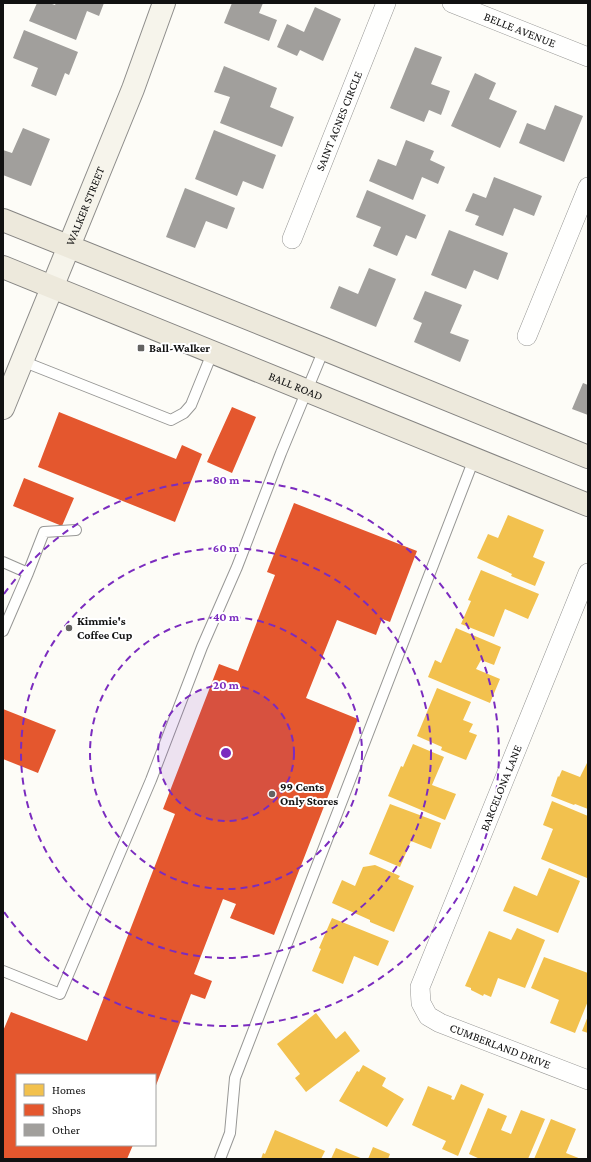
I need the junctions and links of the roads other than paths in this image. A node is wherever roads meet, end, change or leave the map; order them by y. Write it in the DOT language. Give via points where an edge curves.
graph roads {
  1 [pos="164,3"];
  2 [pos="386,3"];
  3 [pos="452,3"];
  4 [pos="588,57"];
  5 [pos="588,187"];
  6 [pos="3,220"];
  7 [pos="292,239"];
  8 [pos="68,246"];
  9 [pos="3,267"];
  10 [pos="53,287"];
  11 [pos="527,336"];
  12 [pos="324,349"];
  13 [pos="212,351"];
  14 [pos="22,360"];
  15 [pos="307,390"];
  16 [pos="3,408"];
  17 [pos="588,457"];
  18 [pos="474,459"];
  19 [pos="588,505"];
  20 [pos="76,530"];
  21 [pos="3,562"];
  22 [pos="28,573"];
  23 [pos="588,573"];
  24 [pos="3,631"];
  25 [pos="3,971"];
  26 [pos="421,1003"];
  27 [pos="588,1080"];
  28 [pos="220,1159"];
  1 -- 8 [label="main road, WALKER STREET" via="133,89"];
  2 -- 7 [label="street, SAINT AGNES CIRCLE"];
  3 -- 4 [label="street, BELLE AVENUE"];
  5 -- 11 [label="street"];
  6 -- 8 [label="main road"];
  8 -- 10 [label="main road, WALKER STREET"];
  8 -- 12 [label="main road"];
  9 -- 10 [label="main road, BALL ROAD"];
  10 -- 13 [label="main road, BALL ROAD"];
  10 -- 14 [label="main road, WALKER STREET"];
  12 -- 15 [label="lane"];
  12 -- 17 [label="main road"];
  13 -- 14 [label="lane" via="191,405 184,413 171,420"];
  13 -- 15 [label="main road, BALL ROAD"];
  14 -- 16 [label="main road, WALKER STREET"];
  15 -- 18 [label="main road, BALL ROAD"];
  15 -- 25 [label="lane" via="202,647 151,780 60,994"];
  18 -- 19 [label="main road, BALL ROAD"];
  18 -- 28 [label="lane" via="235,1078 230,1133"];
  20 -- 22 [label="lane" via="44,532"];
  21 -- 22 [label="lane"];
  22 -- 24 [label="lane"];
  23 -- 26 [label="street, BARCELONA LANE" via="420,987"];
  26 -- 27 [label="street, CUMBERLAND DRIVE" via="428,1016 440,1023"];
}
